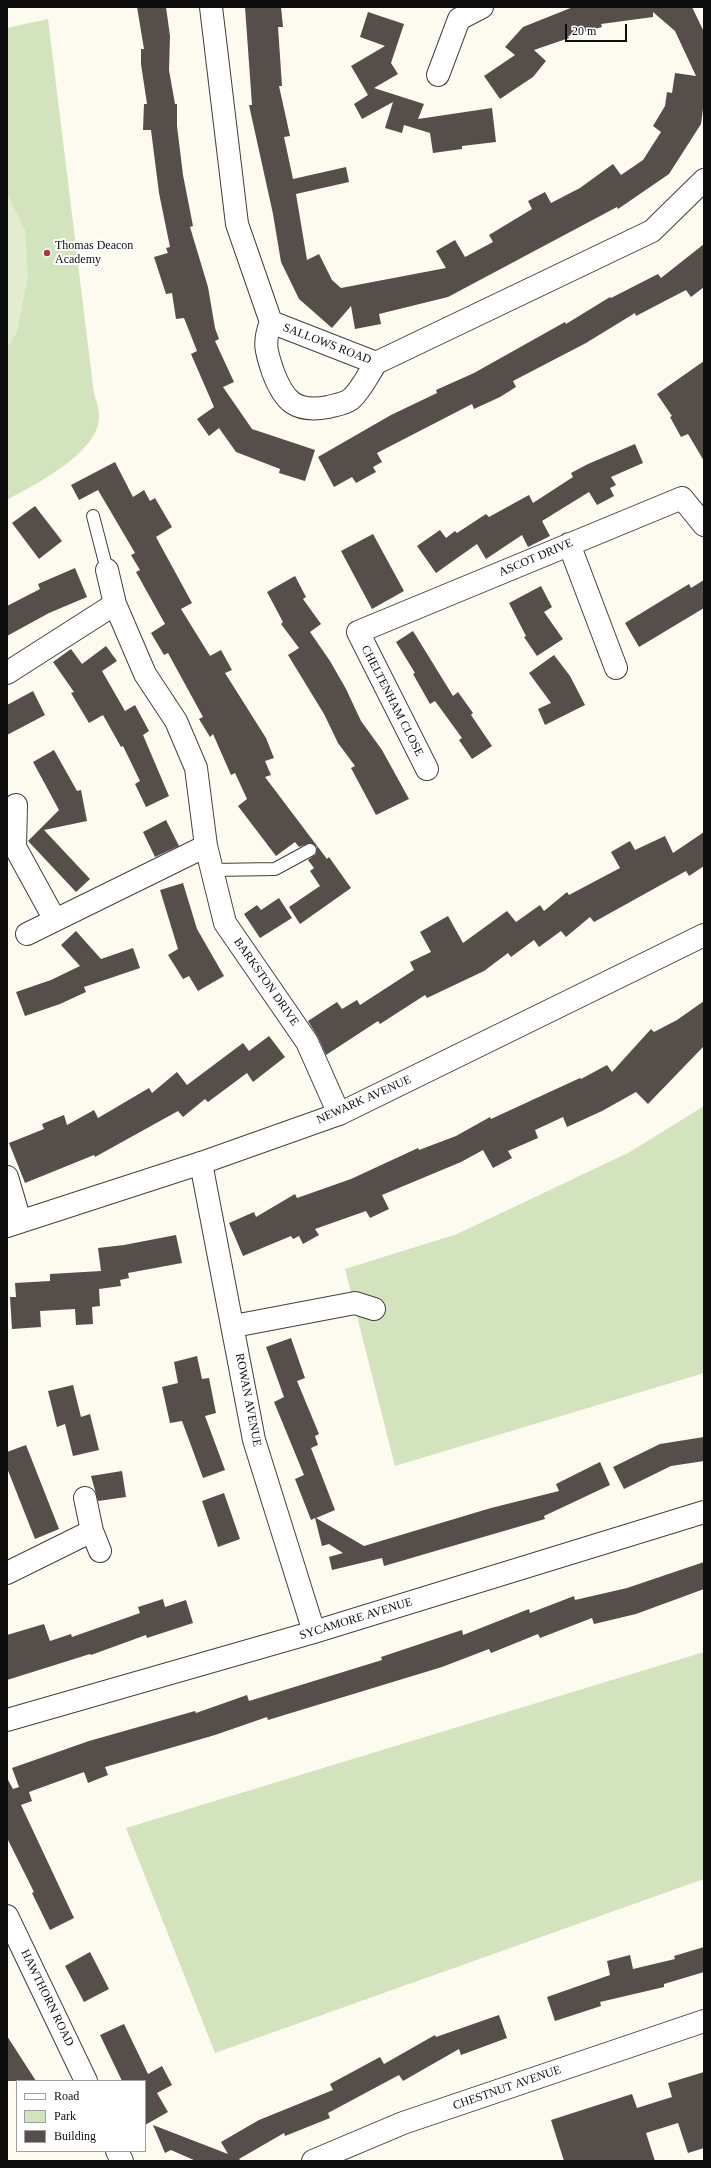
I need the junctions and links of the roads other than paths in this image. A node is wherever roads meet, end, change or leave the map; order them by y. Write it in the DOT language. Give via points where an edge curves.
graph roads {
  1 [pos="211,7"];
  2 [pos="482,7"];
  3 [pos="438,75"];
  4 [pos="704,180"];
  5 [pos="271,322"];
  6 [pos="376,363"];
  7 [pos="93,516"];
  8 [pos="704,525"];
  9 [pos="569,544"];
  10 [pos="107,570"];
  11 [pos="115,604"];
  12 [pos="358,632"];
  13 [pos="616,668"];
  14 [pos="7,673"];
  15 [pos="427,769"];
  16 [pos="16,805"];
  17 [pos="206,846"];
  18 [pos="310,850"];
  19 [pos="212,870"];
  20 [pos="55,920"];
  21 [pos="26,934"];
  22 [pos="704,935"];
  23 [pos="339,1114"];
  24 [pos="201,1163"];
  25 [pos="7,1177"];
  26 [pos="14,1223"];
  27 [pos="374,1309"];
  28 [pos="234,1326"];
  29 [pos="85,1498"];
  30 [pos="704,1512"];
  31 [pos="92,1531"];
  32 [pos="100,1551"];
  33 [pos="7,1573"];
  34 [pos="314,1632"];
  35 [pos="7,1720"];
  36 [pos="7,1916"];
  37 [pos="704,2022"];
  38 [pos="86,2080"];
  39 [pos="313,2161"];
  1 -- 5 [label="street, SALLOWS ROAD" via="237,224"];
  2 -- 3 [label="street" via="459,19"];
  4 -- 6 [label="street, SALLOWS ROAD" via="652,231"];
  5 -- 6 [label="street, SALLOWS ROAD"];
  5 -- 6 [label="street" via="265,338 267,354 281,392 301,407 338,405 351,399"];
  7 -- 10 [label="lane"];
  8 -- 9 [label="street, ASCOT DRIVE" via="682,498"];
  9 -- 12 [label="street, ASCOT DRIVE"];
  9 -- 13 [label="street"];
  10 -- 11 [label="street, BARKSTON DRIVE"];
  11 -- 14 [label="street"];
  11 -- 17 [label="street, BARKSTON DRIVE" via="145,674 176,721 196,768"];
  12 -- 15 [label="street, CHELTENHAM CLOSE"];
  16 -- 20 [label="street" via="15,847"];
  17 -- 19 [label="street, BARKSTON DRIVE"];
  17 -- 20 [label="street"];
  18 -- 19 [label="lane" via="275,869"];
  19 -- 23 [label="street, BARKSTON DRIVE" via="225,923 307,1042"];
  20 -- 21 [label="street"];
  22 -- 23 [label="street, NEWARK AVENUE"];
  23 -- 24 [label="street, NEWARK AVENUE"];
  24 -- 26 [label="street, NEWARK AVENUE"];
  24 -- 28 [label="street, ROWAN AVENUE"];
  25 -- 26 [label="street"];
  27 -- 28 [label="street" via="356,1303"];
  28 -- 34 [label="street, ROWAN AVENUE" via="254,1440"];
  29 -- 31 [label="street"];
  30 -- 34 [label="street, SYCAMORE AVENUE"];
  31 -- 32 [label="street"];
  31 -- 33 [label="street"];
  34 -- 35 [label="street, SYCAMORE AVENUE"];
  36 -- 38 [label="street, HAWTHORN ROAD"];
  37 -- 39 [label="street, CHESTNUT AVENUE" via="404,2122"];
}
